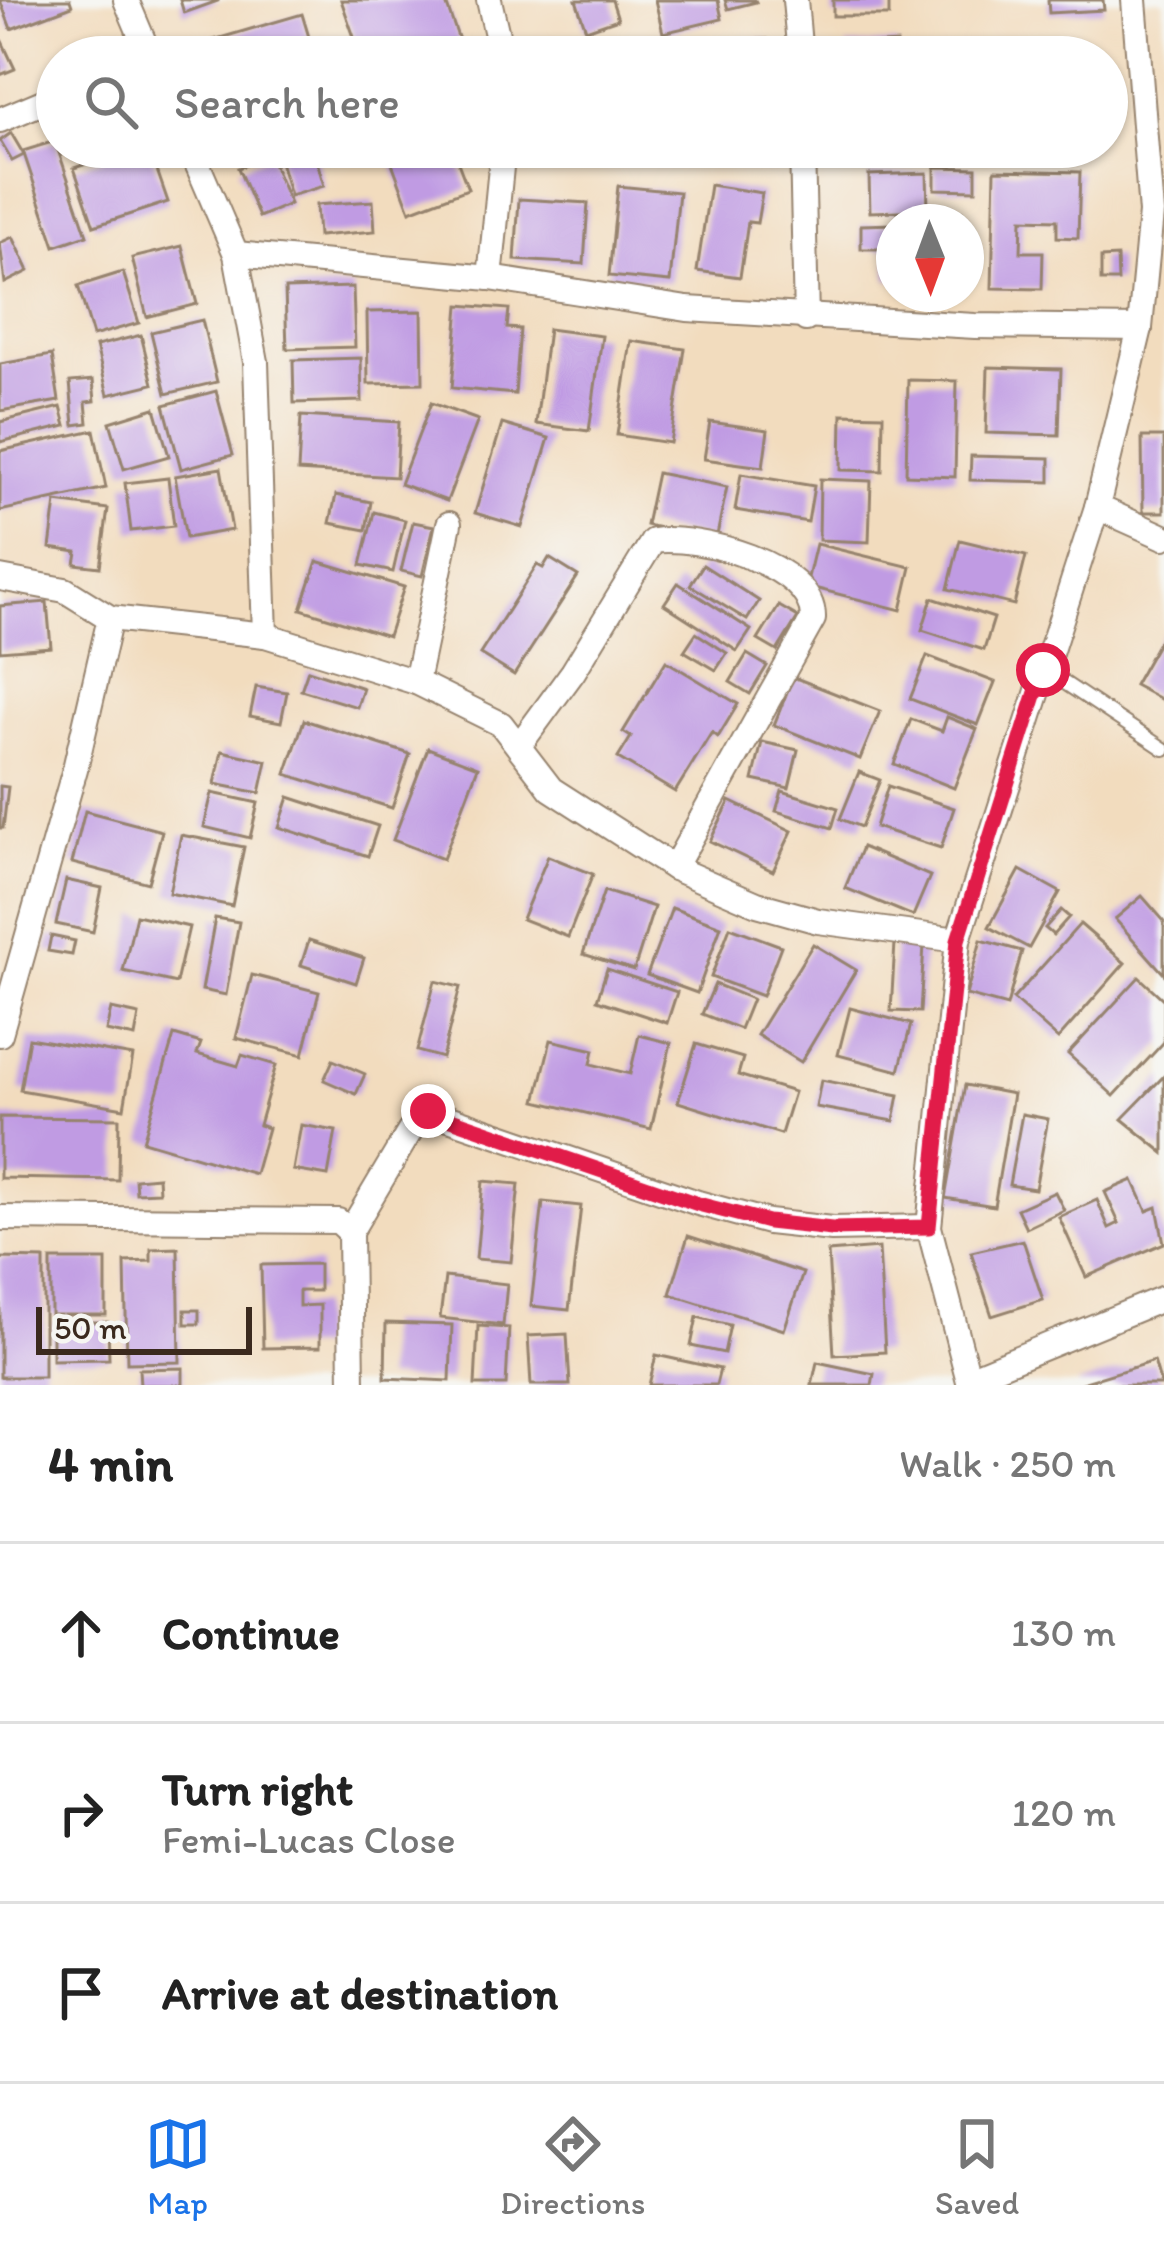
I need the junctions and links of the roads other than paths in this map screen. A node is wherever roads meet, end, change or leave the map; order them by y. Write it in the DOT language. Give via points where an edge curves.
graph roads {
  1 [pos="126,0"];
  2 [pos="489,0"];
  3 [pos="795,0"];
  4 [pos="1134,0"];
  5 [pos="141,36"];
  6 [pos="497,36"];
  7 [pos="798,36"];
  8 [pos="36,105"];
  9 [pos="0,120"];
  10 [pos="199,168"];
  11 [pos="501,168"];
  12 [pos="802,168"];
  13 [pos="236,254"];
  14 [pos="490,278"];
  15 [pos="806,319"];
  16 [pos="1140,328"];
  17 [pos="1097,507"];
  18 [pos="448,524"];
  19 [pos="1164,537"];
  20 [pos="0,578"];
  21 [pos="110,618"];
  22 [pos="265,635"];
  23 [pos="1043,670"];
  24 [pos="416,682"];
  25 [pos="521,743"];
  26 [pos="1164,749"];
  27 [pos="674,868"];
  28 [pos="958,940"];
  29 [pos="0,1034"];
  30 [pos="0,1218"];
  31 [pos="929,1227"];
  32 [pos="350,1232"];
  33 [pos="1164,1298"];
  34 [pos="969,1382"];
  35 [pos="352,1385"];
  1 -- 5 [label="street"];
  2 -- 6 [label="street"];
  3 -- 7 [label="street"];
  4 -- 16 [label="street" via="1151,212"];
  8 -- 9 [label="street"];
  10 -- 13 [label="street"];
  11 -- 14 [label="street"];
  12 -- 15 [label="street"];
  13 -- 14 [label="street"];
  13 -- 22 [label="street" via="256,362"];
  14 -- 15 [label="street" via="627,302"];
  15 -- 16 [label="street"];
  16 -- 17 [label="street"];
  17 -- 19 [label="street"];
  17 -- 23 [label="street"];
  18 -- 24 [label="street"];
  20 -- 21 [label="street" via="65,590"];
  21 -- 22 [label="street"];
  21 -- 29 [label="street"];
  22 -- 24 [label="street"];
  23 -- 26 [label="lane"];
  23 -- 28 [label="street"];
  24 -- 25 [label="street" via="502,724"];
  25 -- 27 [label="street" via="551,789"];
  25 -- 27 [label="street" via="653,541 737,553 790,575 813,619"];
  27 -- 28 [label="street" via="818,921"];
  28 -- 31 [label="street"];
  30 -- 32 [label="street" via="338,1221"];
  31 -- 32 [label="street" via="768,1222 428,1111"];
  31 -- 34 [label="street"];
  32 -- 35 [label="street"];
  33 -- 34 [label="street"];
}
